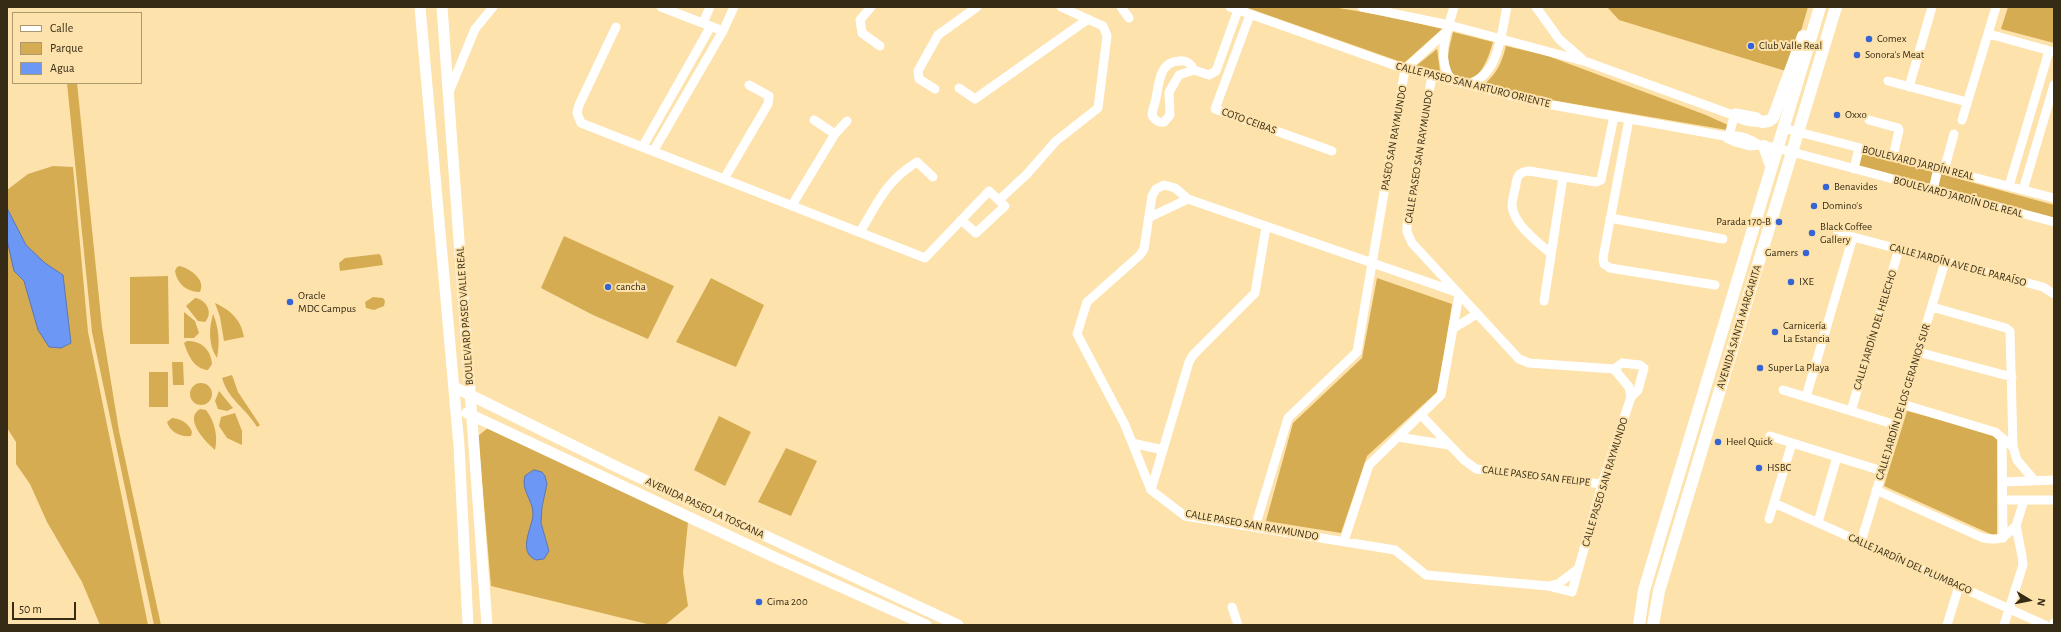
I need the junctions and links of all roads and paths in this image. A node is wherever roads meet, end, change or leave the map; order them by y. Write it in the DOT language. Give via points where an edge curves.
graph roads {
  1 [pos="420,7"];
  2 [pos="442,7"];
  3 [pos="493,7"];
  4 [pos="661,7"];
  5 [pos="710,7"];
  6 [pos="734,7"];
  7 [pos="872,7"];
  8 [pos="977,7"];
  9 [pos="1061,7"];
  10 [pos="1121,7"];
  11 [pos="1362,7"];
  12 [pos="1454,7"];
  13 [pos="1507,7"];
  14 [pos="1536,7"];
  15 [pos="1819,7"];
  16 [pos="1831,7"];
  17 [pos="1836,7"];
  18 [pos="1932,7"];
  19 [pos="1996,7"];
  20 [pos="1234,9"];
  21 [pos="1250,15"];
  22 [pos="1129,18"];
  23 [pos="1088,19"];
  24 [pos="707,25"];
  25 [pos="616,26"];
  26 [pos="1448,28"];
  27 [pos="723,31"];
  28 [pos="1828,31"];
  29 [pos="1988,34"];
  30 [pos="1500,38"];
  31 [pos="880,46"];
  32 [pos="2051,52"];
  33 [pos="1587,62"];
  34 [pos="1406,69"];
  35 [pos="1194,70"];
  36 [pos="1432,75"];
  37 [pos="1451,80"];
  38 [pos="1888,81"];
  39 [pos="1467,84"];
  40 [pos="749,85"];
  41 [pos="2054,85"];
  42 [pos="1909,87"];
  43 [pos="959,88"];
  44 [pos="935,89"];
  45 [pos="449,92"];
  46 [pos="1967,102"];
  47 [pos="1733,114"];
  48 [pos="1614,116"];
  49 [pos="1629,119"];
  50 [pos="814,120"];
  51 [pos="1869,120"];
  52 [pos="1962,120"];
  53 [pos="847,121"];
  54 [pos="1762,122"];
  55 [pos="1783,128"];
  56 [pos="1798,132"];
  57 [pos="835,134"];
  58 [pos="1954,134"];
  59 [pos="1727,137"];
  60 [pos="1761,145"];
  61 [pos="2021,145"];
  62 [pos="643,146"];
  63 [pos="1776,148"];
  64 [pos="1859,148"];
  65 [pos="2035,148"];
  66 [pos="654,150"];
  67 [pos="1332,151"];
  68 [pos="1792,153"];
  69 [pos="1893,157"];
  70 [pos="2016,162"];
  71 [pos="2030,165"];
  72 [pos="1771,166"];
  73 [pos="1854,169"];
  74 [pos="1941,169"];
  75 [pos="934,177"];
  76 [pos="1564,177"];
  77 [pos="724,179"];
  78 [pos="2009,186"];
  79 [pos="1932,190"];
  80 [pos="2023,190"];
  81 [pos="2054,198"];
  82 [pos="1188,199"];
  83 [pos="999,200"];
  84 [pos="792,206"];
  85 [pos="1150,217"];
  86 [pos="1610,218"];
  87 [pos="961,220"];
  88 [pos="2054,222"];
  89 [pos="1266,227"];
  90 [pos="860,232"];
  91 [pos="1838,233"];
  92 [pos="1853,238"];
  93 [pos="1723,239"];
  94 [pos="1748,246"];
  95 [pos="1899,250"];
  96 [pos="1551,254"];
  97 [pos="1945,262"];
  98 [pos="1372,263"];
  99 [pos="1715,285"];
  100 [pos="1751,288"];
  101 [pos="1458,294"];
  102 [pos="2054,294"];
  103 [pos="1544,301"];
  104 [pos="1932,307"];
  105 [pos="1477,314"];
  106 [pos="1454,328"];
  107 [pos="1918,352"];
  108 [pos="1614,369"];
  109 [pos="2012,377"];
  110 [pos="454,387"];
  111 [pos="1783,390"];
  112 [pos="471,395"];
  113 [pos="1631,397"];
  114 [pos="1806,397"];
  115 [pos="1902,404"];
  116 [pos="456,408"];
  117 [pos="1851,411"];
  118 [pos="472,415"];
  119 [pos="1421,415"];
  120 [pos="1896,425"];
  121 [pos="1770,436"];
  122 [pos="1398,437"];
  123 [pos="2002,438"];
  124 [pos="1132,442"];
  125 [pos="1792,443"];
  126 [pos="1449,445"];
  127 [pos="2013,447"];
  128 [pos="1163,450"];
  129 [pos="1837,457"];
  130 [pos="619,468"];
  131 [pos="1882,471"];
  132 [pos="2034,480"];
  133 [pos="2054,480"];
  134 [pos="613,481"];
  135 [pos="2006,482"];
  136 [pos="1602,484"];
  137 [pos="1151,490"];
  138 [pos="1876,490"];
  139 [pos="2006,500"];
  140 [pos="2024,500"];
  141 [pos="2054,500"];
  142 [pos="1774,503"];
  143 [pos="1769,519"];
  144 [pos="1818,522"];
  145 [pos="2016,526"];
  146 [pos="1254,527"];
  147 [pos="757,532"];
  148 [pos="2003,538"];
  149 [pos="1344,541"];
  150 [pos="1861,542"];
  151 [pos="781,543"];
  152 [pos="749,545"];
  153 [pos="774,557"];
  154 [pos="1579,567"];
  155 [pos="838,569"];
  156 [pos="862,580"];
  157 [pos="831,582"];
  158 [pos="1548,586"];
  159 [pos="1959,586"];
  160 [pos="855,592"];
  161 [pos="1232,606"];
  162 [pos="2009,609"];
  163 [pos="468,625"];
  164 [pos="487,625"];
  165 [pos="926,625"];
  166 [pos="958,625"];
  167 [pos="1238,625"];
  168 [pos="1639,625"];
  169 [pos="1653,625"];
  170 [pos="1947,625"];
  171 [pos="2004,625"];
  172 [pos="2045,625"];
  1 -- 110 [label="street, BOULEVARD PASEO VALLE REAL"];
  2 -- 45 [label="street, BOULEVARD PASEO VALLE REAL"];
  3 -- 45 [label="street" via="475,29"];
  4 -- 24 [label="street"];
  5 -- 24 [label="street"];
  6 -- 27 [label="street"];
  7 -- 31 [label="street" via="860,20 862,33"];
  8 -- 44 [label="street" via="938,35 918,71 919,79"];
  9 -- 23 [label="street"];
  10 -- 22 [label="street"];
  11 -- 26 [label="street"];
  12 -- 26 [label="street"];
  13 -- 30 [label="street"];
  14 -- 33 [label="street" via="1559,39"];
  15 -- 54 [label="main road" via="1809,17 1773,118"];
  15 -- 55 [label="main road, AVENIDA SANTA MARGARITA"];
  16 -- 28 [label="main road"];
  17 -- 28 [label="main road, AVENIDA SANTA MARGARITA"];
  18 -- 42 [label="street"];
  19 -- 29 [label="street"];
  20 -- 21 [label="street, CALLE PASEO SAN ARTURO ORIENTE"];
  20 -- 35 [label="street" via="1216,71 1209,75"];
  21 -- 34 [label="street, CALLE PASEO SAN ARTURO ORIENTE"];
  21 -- 67 [label="street, COTO CEIBAS" via="1215,109"];
  23 -- 43 [label="street" via="974,98"];
  23 -- 83 [label="street" via="1103,26 1107,36 1098,108 1056,141 1027,174"];
  24 -- 27 [label="street"];
  24 -- 62 [label="street"];
  25 -- 62 [label="street" via="579,105 578,119 581,123"];
  26 -- 30 [label="street"];
  26 -- 34 [label="street"];
  26 -- 37 [label="street" via="1443,48 1443,62"];
  27 -- 66 [label="street"];
  28 -- 56 [label="main road, AVENIDA SANTA MARGARITA"];
  29 -- 32 [label="street"];
  29 -- 46 [label="street"];
  30 -- 33 [label="street"];
  30 -- 39 [label="street" via="1490,68 1476,82"];
  32 -- 61 [label="street"];
  33 -- 47 [label="street"];
  34 -- 36 [label="street, CALLE PASEO SAN ARTURO ORIENTE"];
  34 -- 98 [label="street, PASEO SAN RAYMUNDO"];
  35 -- 35 [label="street" via="1185,61 1170,62 1166,65 1152,115 1155,120 1164,122 1170,115 1169,92 1175,79 1182,73"];
  36 -- 37 [label="street, CALLE PASEO SAN ARTURO ORIENTE"];
  36 -- 101 [label="street, CALLE PASEO SAN RAYMUNDO" via="1407,232 1416,249"];
  37 -- 39 [label="street, CALLE PASEO SAN ARTURO ORIENTE"];
  38 -- 42 [label="street"];
  39 -- 48 [label="street, CALLE PASEO SAN ARTURO ORIENTE" via="1541,103"];
  40 -- 77 [label="street" via="769,96 768,104"];
  41 -- 65 [label="street"];
  42 -- 46 [label="street"];
  45 -- 112 [label="street, BOULEVARD PASEO VALLE REAL"];
  46 -- 52 [label="street"];
  47 -- 54 [label="street" via="1755,124"];
  47 -- 59 [label="street"];
  48 -- 49 [label="street, CALLE PASEO SAN ARTURO ORIENTE"];
  48 -- 76 [label="street" via="1601,180 1596,182"];
  49 -- 59 [label="street, CALLE PASEO SAN ARTURO ORIENTE"];
  49 -- 86 [label="street"];
  50 -- 57 [label="street"];
  51 -- 69 [label="street" via="1898,128"];
  53 -- 57 [label="street"];
  55 -- 56 [label="street, BOULEVARD JARDÍN REAL"];
  55 -- 63 [label="main road, AVENIDA SANTA MARGARITA"];
  56 -- 64 [label="street, BOULEVARD JARDÍN REAL"];
  56 -- 68 [label="main road, AVENIDA SANTA MARGARITA"];
  57 -- 84 [label="street"];
  58 -- 74 [label="street"];
  59 -- 60 [label="street, CALLE PASEO SAN ARTURO ORIENTE" via="1750,146"];
  60 -- 63 [label="street, CALLE PASEO SAN ARTURO ORIENTE"];
  60 -- 72 [label="main road"];
  61 -- 65 [label="street"];
  61 -- 70 [label="street"];
  62 -- 66 [label="street"];
  63 -- 68 [label="street, CALLE PASEO SAN ARTURO ORIENTE"];
  63 -- 72 [label="main road, AVENIDA SANTA MARGARITA"];
  64 -- 69 [label="street, BOULEVARD JARDÍN REAL"];
  64 -- 73 [label="street"];
  65 -- 71 [label="street"];
  66 -- 77 [label="street"];
  68 -- 73 [label="street, BOULEVARD JARDÍN DEL REAL"];
  68 -- 100 [label="main road, AVENIDA SANTA MARGARITA"];
  69 -- 74 [label="street, BOULEVARD JARDÍN REAL"];
  70 -- 71 [label="street"];
  70 -- 78 [label="street"];
  71 -- 80 [label="street"];
  72 -- 94 [label="main road, AVENIDA SANTA MARGARITA"];
  73 -- 79 [label="street, BOULEVARD JARDÍN DEL REAL"];
  74 -- 78 [label="street, BOULEVARD JARDÍN REAL"];
  74 -- 79 [label="street"];
  75 -- 90 [label="street" via="917,162 900,173 887,186"];
  76 -- 96 [label="street"];
  76 -- 96 [label="street" via="1522,171 1517,176 1512,205 1516,217"];
  77 -- 84 [label="street"];
  78 -- 80 [label="street, BOULEVARD JARDÍN REAL"];
  79 -- 88 [label="street, BOULEVARD JARDÍN DEL REAL"];
  80 -- 81 [label="street, BOULEVARD JARDÍN REAL"];
  82 -- 85 [label="street"];
  82 -- 85 [label="street, CALLE PASEO SAN RAYMUNDO" via="1175,188 1164,185 1156,189 1152,196"];
  82 -- 89 [label="street, CALLE PASEO SAN RAYMUNDO"];
  83 -- 87 [label="street" via="989,191"];
  83 -- 87 [label="street" via="1005,206 976,233"];
  84 -- 90 [label="street"];
  85 -- 124 [label="street, CALLE PASEO SAN RAYMUNDO" via="1142,253 1087,302 1077,331"];
  86 -- 93 [label="street"];
  86 -- 99 [label="street" via="1603,258 1604,264 1610,268"];
  87 -- 90 [label="street" via="925,258"];
  89 -- 98 [label="street, CALLE PASEO SAN RAYMUNDO"];
  89 -- 128 [label="street" via="1255,293 1191,358"];
  91 -- 92 [label="street, CALLE JARDÍN AVE DEL PARAÍSO"];
  92 -- 95 [label="street, CALLE JARDÍN AVE DEL PARAÍSO"];
  92 -- 114 [label="street"];
  94 -- 100 [label="main road" via="1742,280"];
  94 -- 168 [label="main road, AVENIDA SANTA MARGARITA" via="1644,590"];
  95 -- 97 [label="street, CALLE JARDÍN AVE DEL PARAÍSO"];
  95 -- 117 [label="street, CALLE JARDÍN DEL HELECHO"];
  96 -- 103 [label="street"];
  97 -- 102 [label="street, CALLE JARDÍN AVE DEL PARAÍSO" via="2043,287"];
  97 -- 104 [label="street, CALLE JARDÍN DE LOS GERANIOS SUR"];
  98 -- 101 [label="street, CALLE PASEO SAN RAYMUNDO"];
  98 -- 146 [label="street, PASEO SAN RAYMUNDO" via="1356,352 1288,418"];
  100 -- 169 [label="main road, AVENIDA SANTA MARGARITA" via="1659,590"];
  101 -- 105 [label="street, CALLE PASEO SAN RAYMUNDO"];
  101 -- 106 [label="street"];
  104 -- 107 [label="street, CALLE JARDÍN DE LOS GERANIOS SUR"];
  104 -- 109 [label="street" via="2010,331"];
  105 -- 106 [label="street"];
  105 -- 108 [label="street, CALLE PASEO SAN RAYMUNDO" via="1515,356 1524,361"];
  106 -- 119 [label="street" via="1441,395"];
  107 -- 109 [label="street"];
  107 -- 115 [label="street, CALLE JARDÍN DE LOS GERANIOS SUR"];
  108 -- 113 [label="street" via="1629,387"];
  108 -- 113 [label="street, CALLE PASEO SAN RAYMUNDO" via="1622,363 1640,365 1644,368 1638,390"];
  109 -- 127 [label="street"];
  110 -- 112 [label="street, AVENIDA PASEO LA TOSCANA"];
  110 -- 116 [label="street, BOULEVARD PASEO VALLE REAL"];
  111 -- 114 [label="street"];
  112 -- 118 [label="street, BOULEVARD PASEO VALLE REAL"];
  112 -- 130 [label="street, AVENIDA PASEO LA TOSCANA"];
  113 -- 136 [label="street, CALLE PASEO SAN RAYMUNDO"];
  114 -- 117 [label="street"];
  115 -- 120 [label="street, CALLE JARDÍN DE LOS GERANIOS SUR"];
  115 -- 123 [label="street" via="1995,432"];
  116 -- 118 [label="street, AVENIDA PASEO LA TOSCANA"];
  116 -- 163 [label="street, BOULEVARD PASEO VALLE REAL"];
  117 -- 120 [label="street"];
  118 -- 134 [label="street, AVENIDA PASEO LA TOSCANA"];
  118 -- 164 [label="street, BOULEVARD PASEO VALLE REAL"];
  119 -- 122 [label="street"];
  119 -- 126 [label="street, CALLE PASEO SAN FELIPE"];
  120 -- 131 [label="street, CALLE JARDÍN DE LOS GERANIOS SUR"];
  121 -- 125 [label="street"];
  122 -- 126 [label="street"];
  122 -- 149 [label="street" via="1369,465"];
  123 -- 127 [label="street"];
  123 -- 135 [label="street"];
  124 -- 128 [label="street"];
  124 -- 137 [label="street, CALLE PASEO SAN RAYMUNDO"];
  125 -- 129 [label="street"];
  125 -- 142 [label="street"];
  126 -- 136 [label="street, CALLE PASEO SAN FELIPE" via="1476,469"];
  127 -- 132 [label="street" via="2017,460"];
  128 -- 137 [label="street"];
  129 -- 131 [label="street"];
  129 -- 144 [label="street"];
  130 -- 134 [label="street" via="619,476"];
  130 -- 147 [label="street, AVENIDA PASEO LA TOSCANA"];
  131 -- 138 [label="street, CALLE JARDÍN DE LOS GERANIOS SUR"];
  132 -- 133 [label="street"];
  132 -- 135 [label="street"];
  134 -- 152 [label="street, AVENIDA PASEO LA TOSCANA"];
  135 -- 139 [label="street"];
  136 -- 154 [label="street, CALLE PASEO SAN RAYMUNDO"];
  137 -- 146 [label="street, CALLE PASEO SAN RAYMUNDO" via="1185,516"];
  138 -- 148 [label="street" via="1983,538"];
  138 -- 150 [label="street, CALLE JARDÍN DE LOS GERANIOS SUR"];
  139 -- 140 [label="street"];
  139 -- 148 [label="street"];
  140 -- 141 [label="street"];
  140 -- 145 [label="street"];
  142 -- 143 [label="street"];
  142 -- 144 [label="street, CALLE JARDÍN DEL PLUMBAGO"];
  144 -- 150 [label="street, CALLE JARDÍN DEL PLUMBAGO"];
  145 -- 148 [label="street"];
  145 -- 162 [label="street" via="2023,565"];
  146 -- 149 [label="street, CALLE PASEO SAN RAYMUNDO"];
  147 -- 151 [label="street, AVENIDA PASEO LA TOSCANA"];
  147 -- 152 [label="street"];
  149 -- 158 [label="street, CALLE PASEO SAN RAYMUNDO" via="1395,550 1426,575"];
  150 -- 159 [label="street, CALLE JARDÍN DEL PLUMBAGO"];
  151 -- 153 [label="street"];
  151 -- 155 [label="street, AVENIDA PASEO LA TOSCANA"];
  152 -- 153 [label="street, AVENIDA PASEO LA TOSCANA"];
  153 -- 157 [label="street, AVENIDA PASEO LA TOSCANA"];
  154 -- 158 [label="street" via="1558,584"];
  154 -- 158 [label="street, CALLE PASEO SAN RAYMUNDO" via="1572,592"];
  155 -- 156 [label="street, AVENIDA PASEO LA TOSCANA"];
  155 -- 157 [label="street" via="832,574"];
  156 -- 160 [label="street" via="860,588"];
  156 -- 166 [label="street, AVENIDA PASEO LA TOSCANA"];
  157 -- 160 [label="street, AVENIDA PASEO LA TOSCANA"];
  159 -- 162 [label="street, CALLE JARDÍN DEL PLUMBAGO"];
  159 -- 170 [label="street"];
  160 -- 165 [label="street, AVENIDA PASEO LA TOSCANA"];
  161 -- 167 [label="street"];
  162 -- 171 [label="street"];
  162 -- 172 [label="street, CALLE JARDÍN DEL PLUMBAGO"];
}
